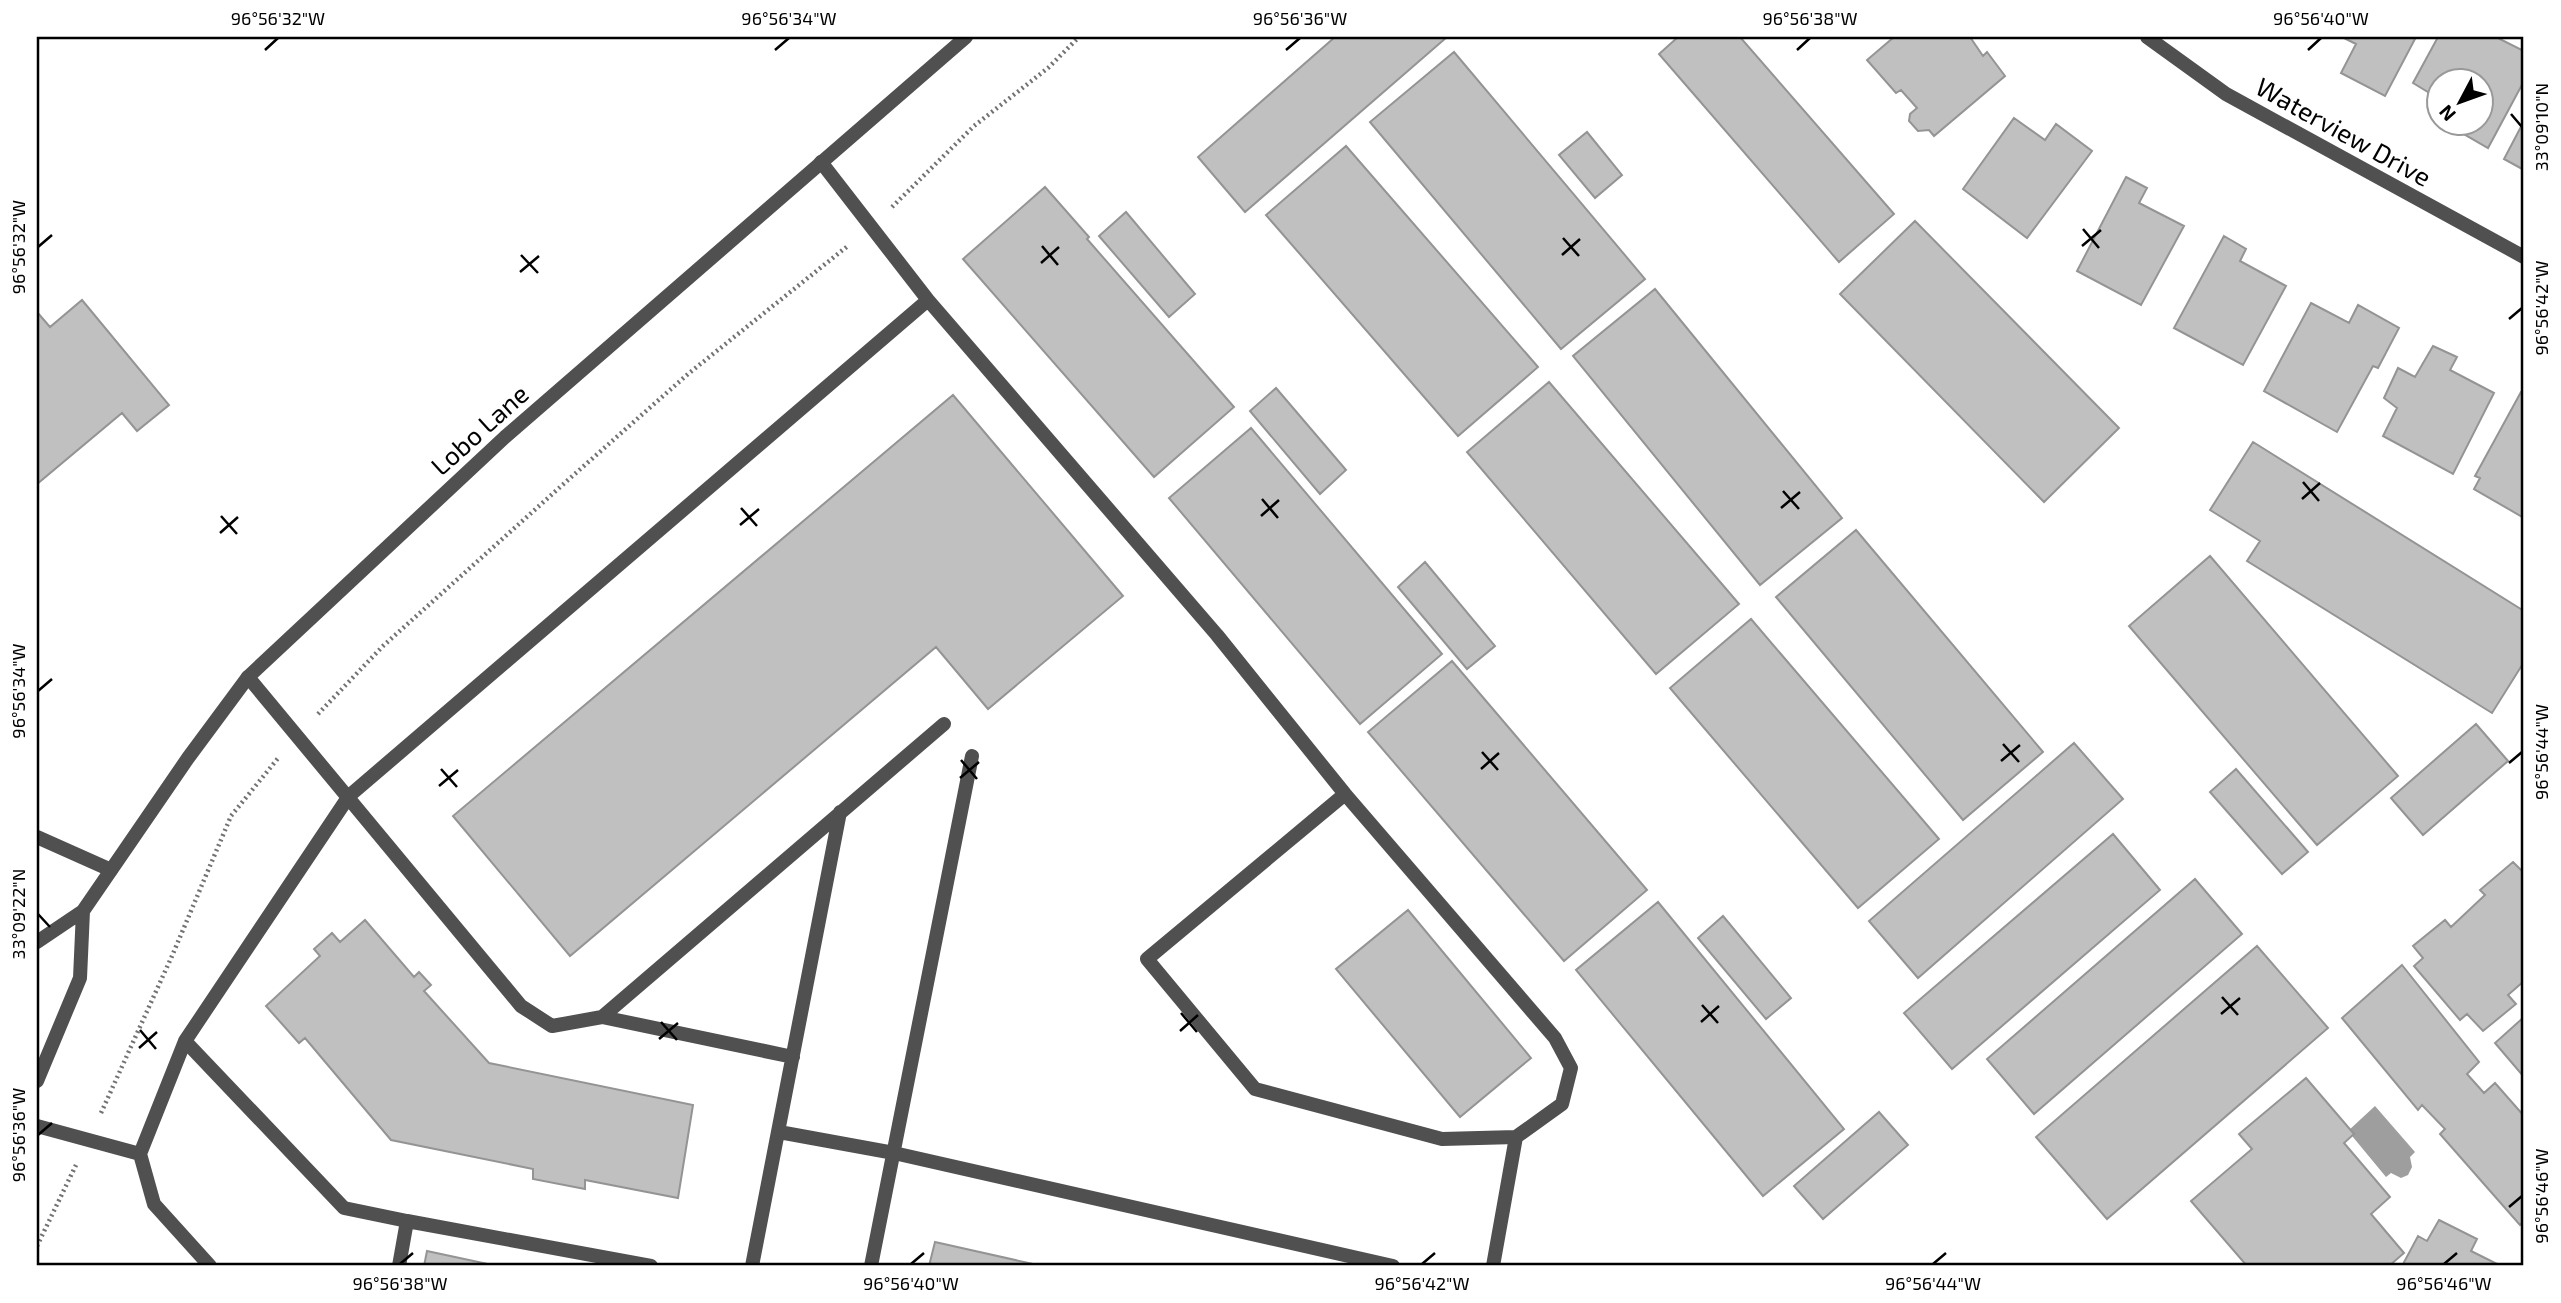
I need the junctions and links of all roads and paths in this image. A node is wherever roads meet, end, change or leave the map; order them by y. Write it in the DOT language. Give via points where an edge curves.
graph roads {
  1 [pos="966,37"];
  2 [pos="1079,37"];
  3 [pos="2147,37"];
  4 [pos="821,162"];
  5 [pos="871,227"];
  6 [pos="2524,257"];
  7 [pos="928,300"];
  8 [pos="248,677"];
  9 [pos="944,723"];
  10 [pos="298,735"];
  11 [pos="972,756"];
  12 [pos="1345,794"];
  13 [pos="349,796"];
  14 [pos="840,813"];
  15 [pos="37,837"];
  16 [pos="111,870"];
  17 [pos="83,911"];
  18 [pos="37,942"];
  19 [pos="601,1017"];
  20 [pos="186,1041"];
  21 [pos="793,1057"];
  22 [pos="37,1081"];
  23 [pos="37,1126"];
  24 [pos="779,1132"];
  25 [pos="1516,1137"];
  26 [pos="89,1140"];
  27 [pos="894,1153"];
  28 [pos="140,1154"];
  29 [pos="407,1221"];
  30 [pos="37,1246"];
  31 [pos="210,1266"];
  32 [pos="399,1266"];
  33 [pos="651,1266"];
  34 [pos="752,1266"];
  35 [pos="871,1266"];
  36 [pos="1393,1266"];
  37 [pos="1493,1266"];
  1 -- 4 [label="street, Lobo Lane"];
  2 -- 5 [label="path" via="1048,68 974,125"];
  3 -- 6 [label="street, Waterview Drive" via="2226,94"];
  4 -- 5 [label="street"];
  4 -- 8 [label="street, Lobo Lane" via="505,437"];
  5 -- 7 [label="street"];
  5 -- 10 [label="path" via="688,374 568,480 383,646"];
  7 -- 12 [label="street" via="1217,635"];
  7 -- 13 [label="street"];
  8 -- 10 [label="street"];
  8 -- 16 [label="street, Lobo Lane"];
  9 -- 14 [label="street"];
  10 -- 13 [label="street"];
  10 -- 26 [label="path" via="231,816"];
  11 -- 27 [label="street"];
  12 -- 25 [label="street" via="1555,1038 1571,1068 1562,1104"];
  12 -- 25 [label="street" via="1147,958 1255,1089 1442,1139"];
  13 -- 19 [label="street" via="521,1006 552,1026"];
  13 -- 20 [label="street"];
  14 -- 19 [label="street"];
  14 -- 21 [label="street"];
  15 -- 16 [label="street"];
  16 -- 17 [label="street, Lobo Lane"];
  17 -- 18 [label="street, Lobo Lane"];
  17 -- 22 [label="street" via="80,978"];
  19 -- 21 [label="street"];
  20 -- 28 [label="street"];
  20 -- 29 [label="street" via="344,1208"];
  21 -- 24 [label="street"];
  23 -- 26 [label="street"];
  24 -- 27 [label="street"];
  24 -- 34 [label="street"];
  25 -- 37 [label="street"];
  26 -- 28 [label="street"];
  26 -- 30 [label="path"];
  27 -- 35 [label="street"];
  27 -- 36 [label="street"];
  28 -- 31 [label="street" via="154,1204"];
  29 -- 32 [label="street"];
  29 -- 33 [label="street"];
}
